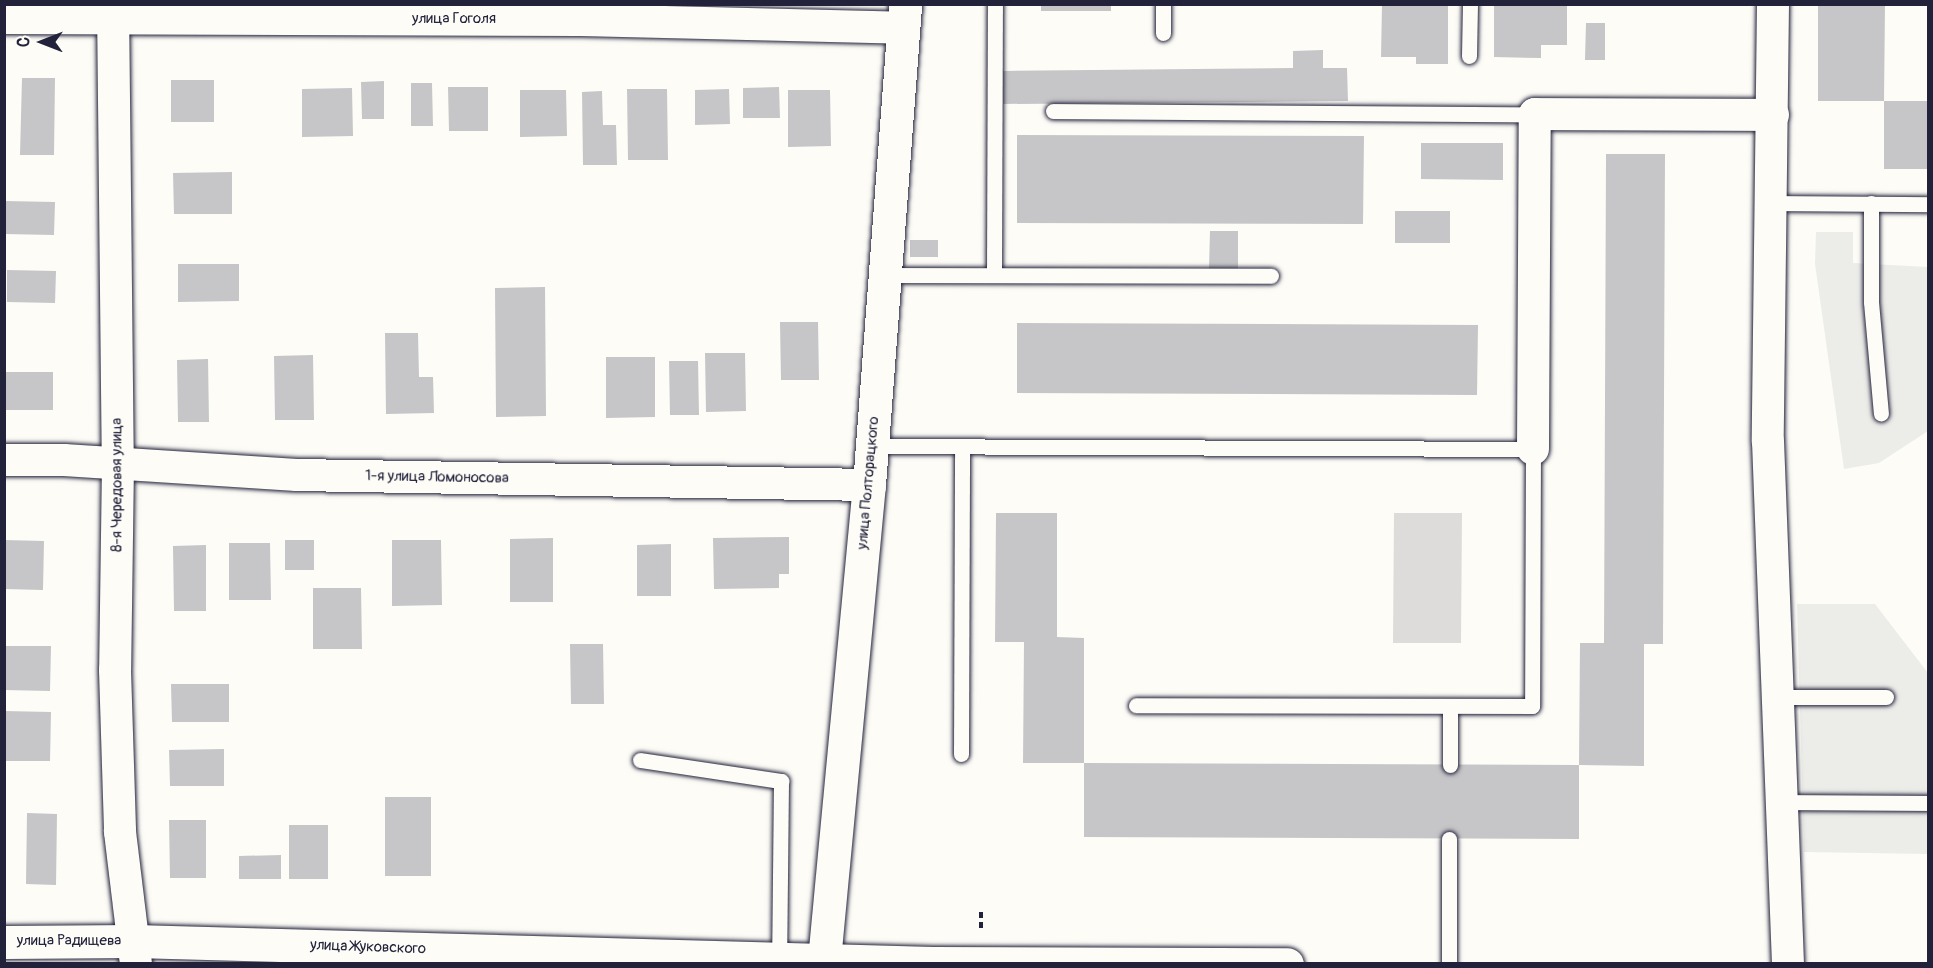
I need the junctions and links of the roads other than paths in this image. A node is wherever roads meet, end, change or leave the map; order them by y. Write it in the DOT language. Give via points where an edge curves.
graph roads {
  1 [pos="995,4"];
  2 [pos="1163,4"];
  3 [pos="1470,4"];
  4 [pos="1773,4"];
  5 [pos="113,11"];
  6 [pos="904,16"];
  7 [pos="4,18"];
  8 [pos="1163,33"];
  9 [pos="1469,56"];
  10 [pos="1053,111"];
  11 [pos="1535,114"];
  12 [pos="1773,114"];
  13 [pos="1774,203"];
  14 [pos="1870,203"];
  15 [pos="1929,204"];
  16 [pos="884,275"];
  17 [pos="993,275"];
  18 [pos="1271,276"];
  19 [pos="1881,414"];
  20 [pos="872,446"];
  21 [pos="962,446"];
  22 [pos="1533,449"];
  23 [pos="4,460"];
  24 [pos="118,464"];
  25 [pos="869,485"];
  26 [pos="1778,697"];
  27 [pos="1886,698"];
  28 [pos="1136,705"];
  29 [pos="1450,706"];
  30 [pos="961,754"];
  31 [pos="640,760"];
  32 [pos="1450,765"];
  33 [pos="1781,802"];
  34 [pos="1929,803"];
  35 [pos="1449,839"];
  36 [pos="4,942"];
  37 [pos="135,952"];
  38 [pos="779,959"];
  39 [pos="824,960"];
  40 [pos="933,963"];
  41 [pos="1287,963"];
  42 [pos="1449,963"];
  43 [pos="1788,963"];
  1 -- 17 [label="lane"];
  2 -- 8 [label="lane"];
  3 -- 9 [label="lane"];
  4 -- 12 [label="street"];
  5 -- 6 [label="street, улица Гоголя" via="582,20"];
  5 -- 7 [label="street, улица Гоголя"];
  5 -- 24 [label="street, 8-я Чередовая улица"];
  6 -- 16 [label="street, улица Полторацкого"];
  10 -- 11 [label="lane"];
  11 -- 12 [label="street"];
  11 -- 22 [label="street"];
  12 -- 13 [label="street"];
  13 -- 14 [label="lane"];
  13 -- 26 [label="street" via="1768,441"];
  14 -- 15 [label="lane"];
  14 -- 19 [label="lane" via="1871,302"];
  16 -- 17 [label="lane"];
  16 -- 20 [label="street, улица Полторацкого"];
  17 -- 18 [label="lane"];
  20 -- 21 [label="lane"];
  20 -- 25 [label="street, улица Полторацкого"];
  21 -- 22 [label="lane"];
  21 -- 30 [label="lane"];
  22 -- 29 [label="lane" via="1532,706"];
  23 -- 24 [label="street, 1-я улица Ломоносова"];
  24 -- 25 [label="street, 1-я улица Ломоносова" via="297,475"];
  24 -- 37 [label="street, 8-я Чередовая улица" via="115,670 120,820"];
  25 -- 39 [label="street, улица Полторацкого"];
  26 -- 27 [label="lane"];
  26 -- 33 [label="street"];
  28 -- 29 [label="lane"];
  29 -- 32 [label="lane"];
  31 -- 38 [label="lane" via="781,781"];
  33 -- 34 [label="lane"];
  33 -- 43 [label="street"];
  35 -- 42 [label="lane"];
  36 -- 37 [label="street, улица Радищева"];
  37 -- 38 [label="street, улица Жуковского"];
  38 -- 39 [label="street, улица Жуковского"];
  39 -- 40 [label="street, улица Жуковского"];
  40 -- 41 [label="street, улица Жуковского"];
}
